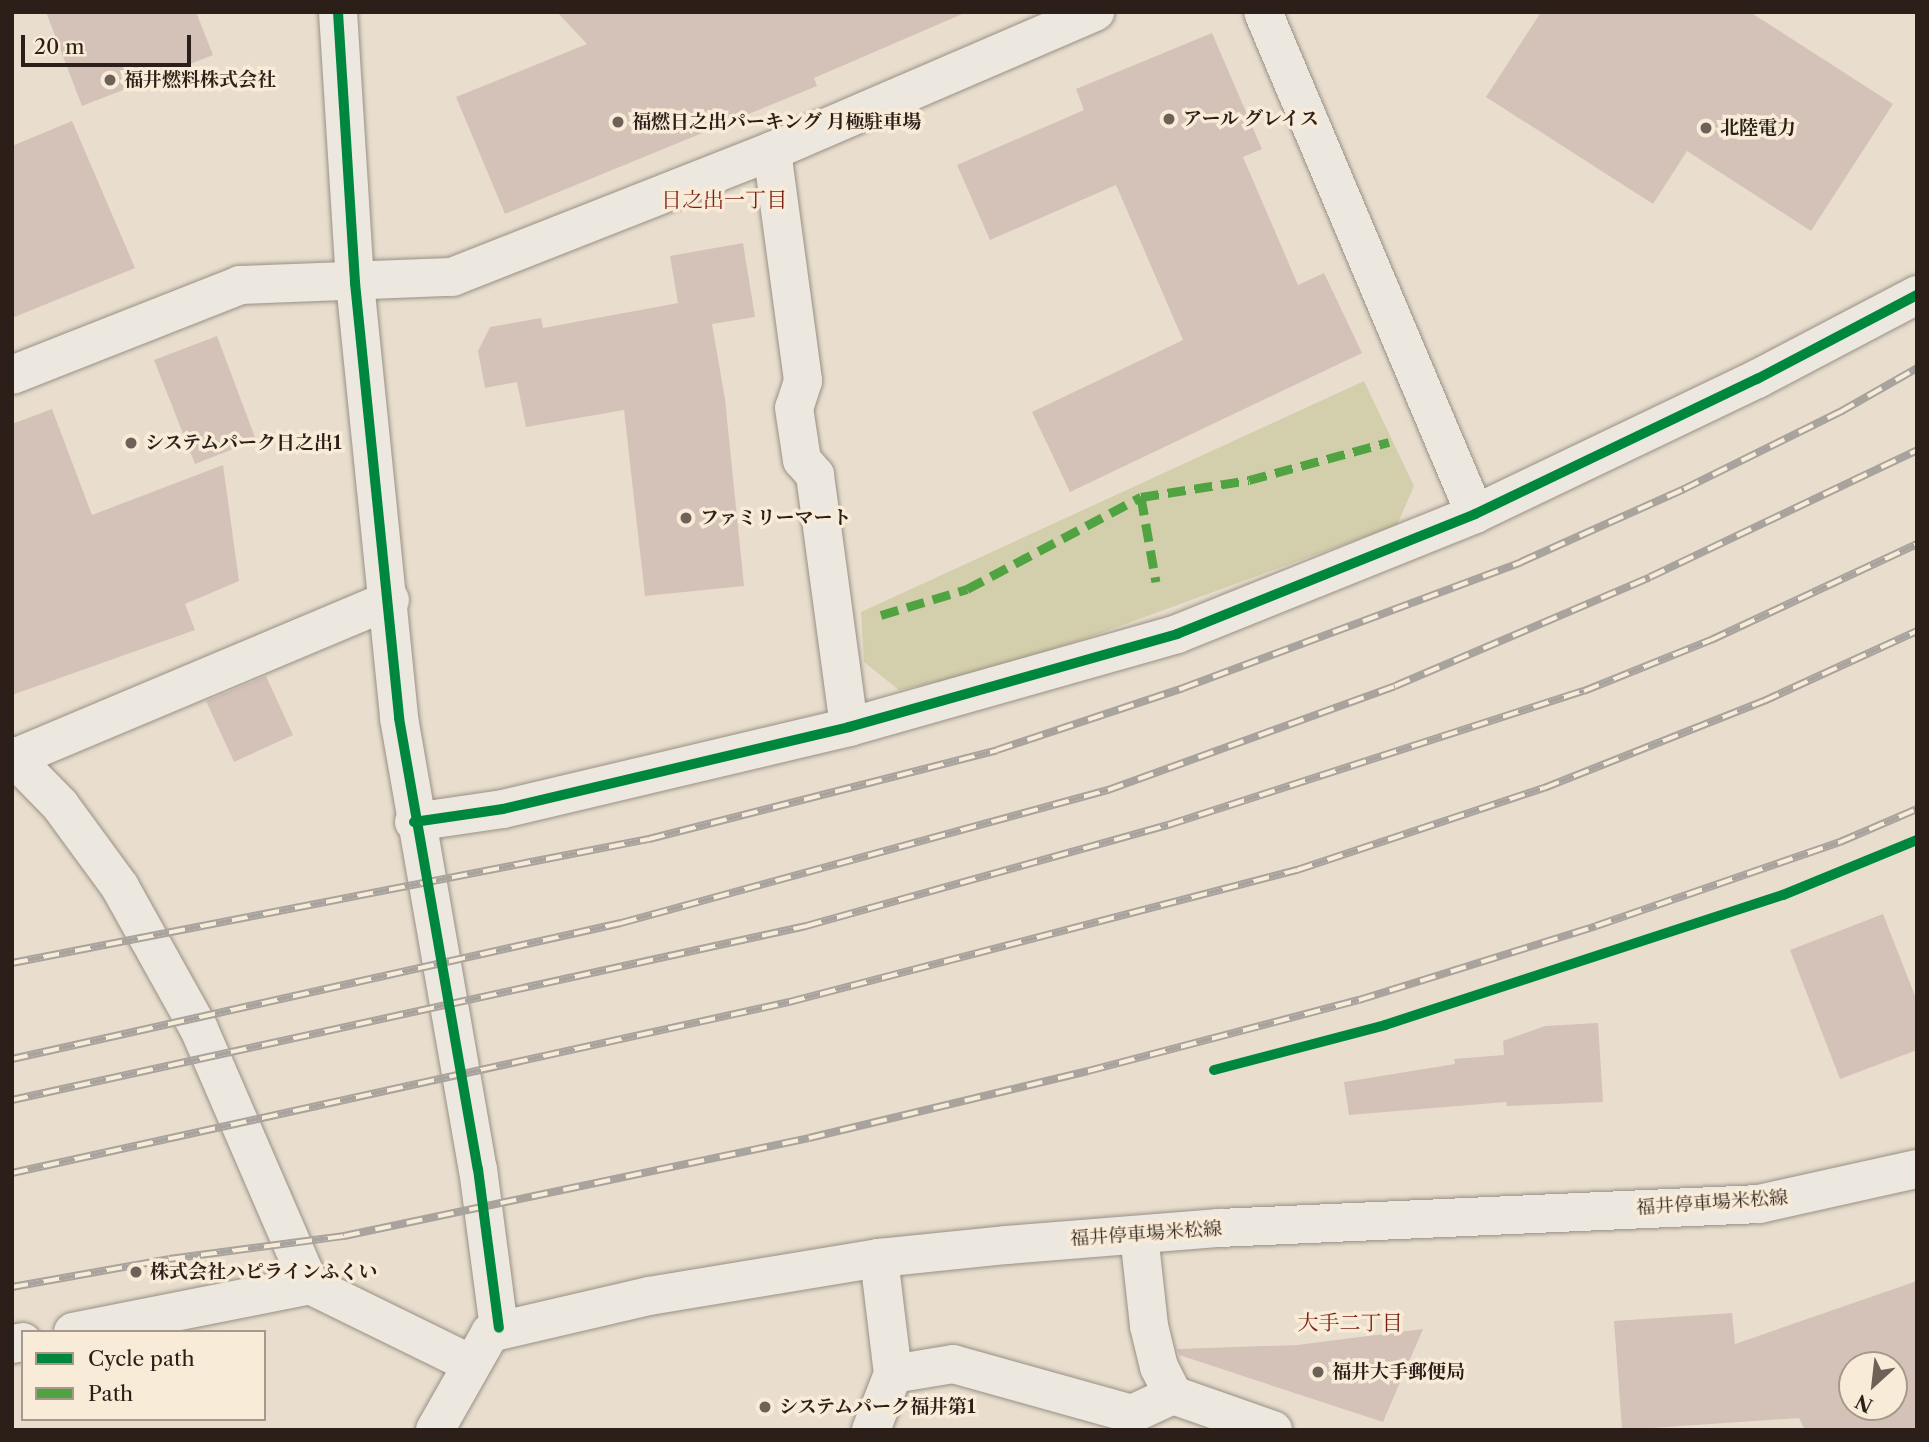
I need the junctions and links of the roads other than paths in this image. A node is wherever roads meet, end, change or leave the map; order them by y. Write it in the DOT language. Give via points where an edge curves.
graph roads {
  1 [pos="338,12"];
  2 [pos="1095,12"];
  3 [pos="1263,12"];
  4 [pos="772,151"];
  5 [pos="355,283"];
  6 [pos="1917,295"];
  7 [pos="12,375"];
  8 [pos="1475,514"];
  9 [pos="390,600"];
  10 [pos="849,727"];
  11 [pos="13,757"];
  12 [pos="414,822"];
  13 [pos="1917,1169"];
  14 [pos="1139,1235"];
  15 [pos="879,1258"];
  16 [pos="310,1285"];
  17 [pos="499,1328"];
  18 [pos="83,1330"];
  19 [pos="471,1363"];
  20 [pos="893,1374"];
  21 [pos="1173,1395"];
  22 [pos="435,1430"];
  23 [pos="871,1430"];
  24 [pos="1273,1430"];
  1 -- 5 [label="street"];
  2 -- 4 [label="street"];
  3 -- 8 [label="street"];
  4 -- 5 [label="street" via="452,276"];
  4 -- 10 [label="street" via="803,381 794,408 802,460 815,475"];
  5 -- 7 [label="street" via="240,285"];
  5 -- 9 [label="street"];
  6 -- 8 [label="street" via="1757,379"];
  8 -- 10 [label="street" via="1177,634"];
  9 -- 11 [label="street"];
  9 -- 12 [label="street" via="398,718"];
  10 -- 12 [label="street" via="503,809"];
  11 -- 16 [label="street" via="60,805 120,887 199,1029"];
  12 -- 17 [label="street" via="478,1169"];
  13 -- 14 [label="street, 福井停車場米松線" via="1759,1204"];
  14 -- 15 [label="street, 福井停車場米松線"];
  14 -- 21 [label="street" via="1149,1326 1158,1367"];
  15 -- 17 [label="street, 福井停車場米松線" via="649,1296"];
  15 -- 20 [label="street"];
  16 -- 18 [label="street"];
  16 -- 19 [label="street"];
  17 -- 19 [label="street" via="490,1333"];
  19 -- 22 [label="street"];
  20 -- 21 [label="street" via="953,1364 1132,1414"];
  20 -- 23 [label="street"];
  21 -- 24 [label="street"];
}
